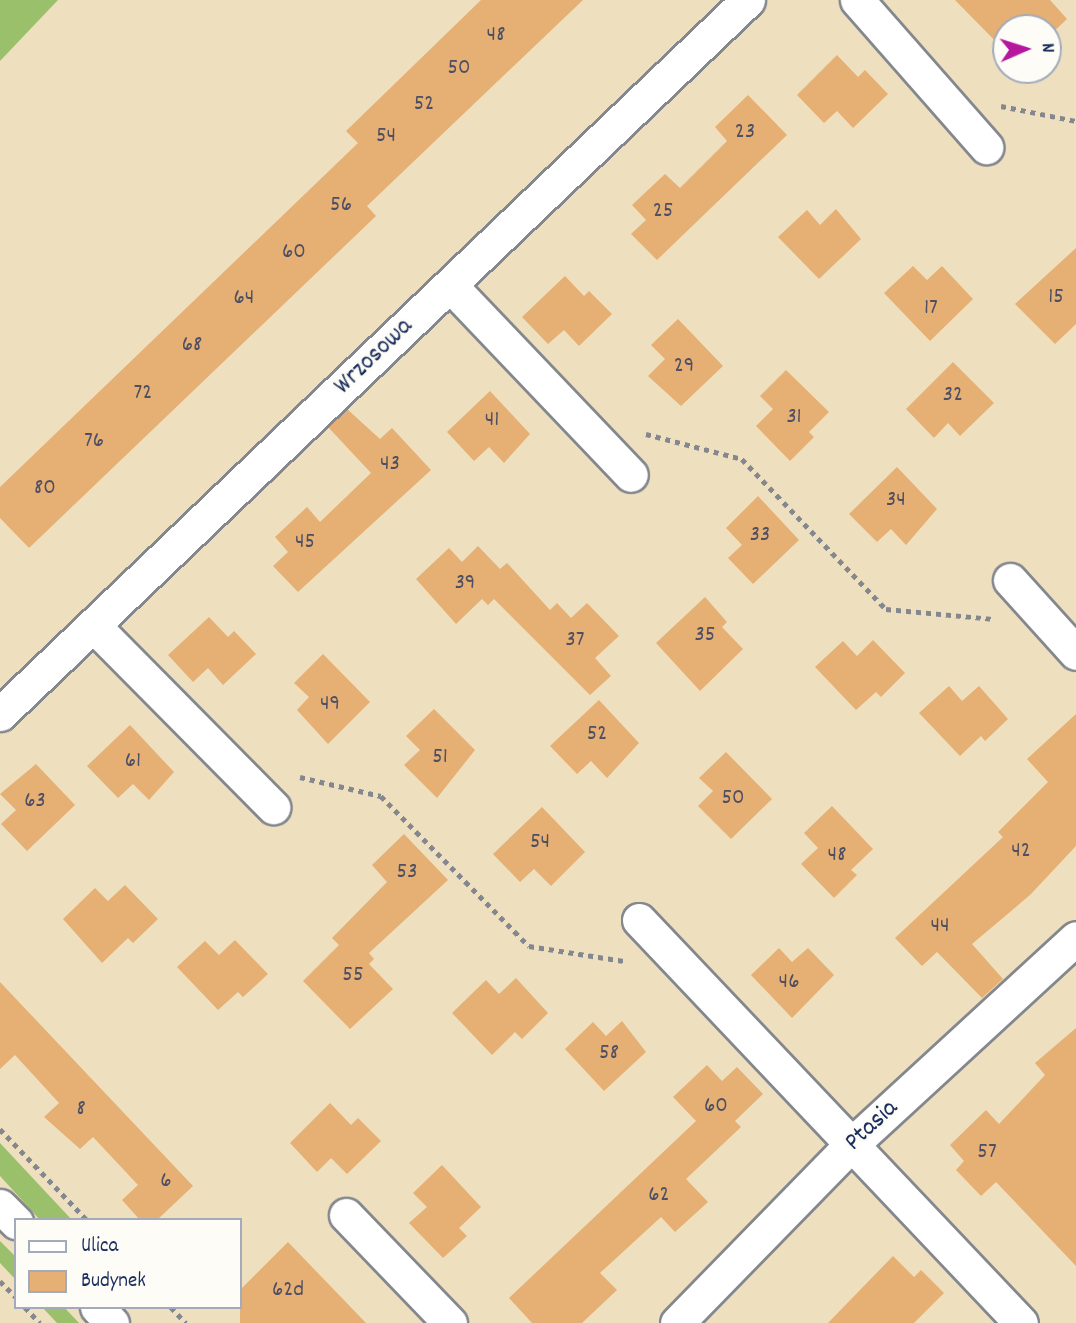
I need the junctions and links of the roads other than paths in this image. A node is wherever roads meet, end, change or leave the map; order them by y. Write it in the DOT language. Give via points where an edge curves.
graph roads {
  1 [pos="748,0"];
  2 [pos="857,0"];
  3 [pos="986,146"];
  4 [pos="450,285"];
  5 [pos="631,475"];
  6 [pos="1010,580"];
  7 [pos="94,626"];
  8 [pos="1076,653"];
  9 [pos="0,714"];
  10 [pos="273,807"];
  11 [pos="639,920"];
  12 [pos="1076,938"];
  13 [pos="849,1146"];
  14 [pos="0,1206"];
  15 [pos="346,1215"];
  16 [pos="14,1220"];
  17 [pos="99,1309"];
  18 [pos="113,1323"];
  19 [pos="450,1323"];
  20 [pos="677,1323"];
  21 [pos="1021,1323"];
  1 -- 4 [label="street, Wrzosowa"];
  2 -- 3 [label="street"];
  4 -- 5 [label="street"];
  4 -- 7 [label="street, Wrzosowa"];
  6 -- 8 [label="street"];
  7 -- 9 [label="street, Wrzosowa"];
  7 -- 10 [label="street"];
  11 -- 13 [label="street"];
  12 -- 13 [label="street, Ptasia"];
  13 -- 20 [label="street, Ptasia"];
  13 -- 21 [label="street"];
  14 -- 16 [label="street"];
  15 -- 19 [label="street"];
  17 -- 18 [label="street"];
}
